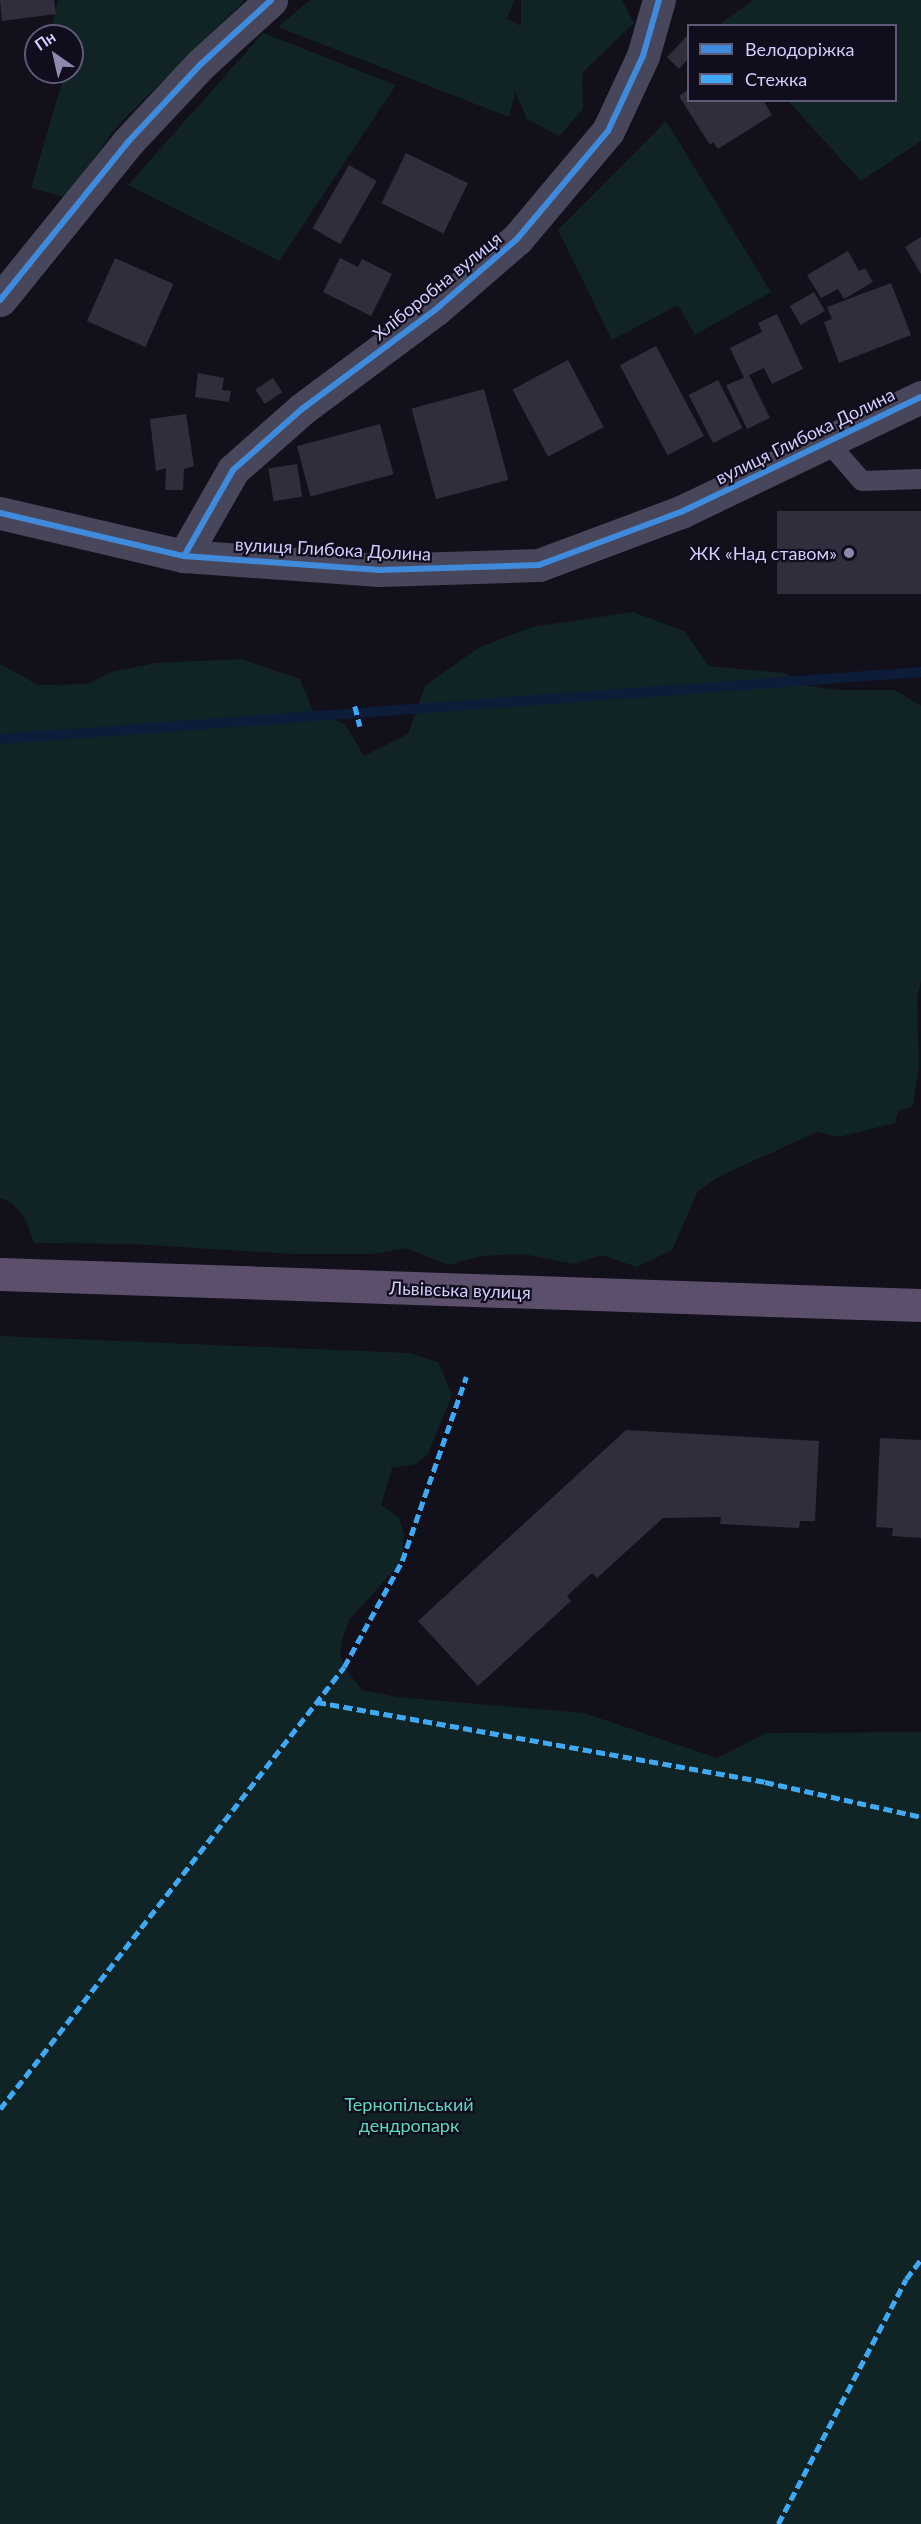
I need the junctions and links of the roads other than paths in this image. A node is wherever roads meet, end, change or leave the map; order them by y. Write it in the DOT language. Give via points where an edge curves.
graph roads {
  1 [pos="271,0"];
  2 [pos="659,0"];
  3 [pos="0,300"];
  4 [pos="921,397"];
  5 [pos="827,441"];
  6 [pos="921,479"];
  7 [pos="0,513"];
  8 [pos="184,556"];
  9 [pos="0,1274"];
  10 [pos="921,1305"];
  1 -- 3 [label="street" via="201,64 127,143"];
  2 -- 8 [label="street, Хліборобна вулиця" via="643,56 608,131 517,239 435,310 302,410 232,470"];
  4 -- 5 [label="street, вулиця Глибока Долина"];
  5 -- 6 [label="lane" via="862,481"];
  5 -- 8 [label="street, вулиця Глибока Долина" via="681,512 539,565 379,570"];
  7 -- 8 [label="street, вулиця Глибока Долина"];
  9 -- 10 [label="main road, Львівська вулиця"];
}
